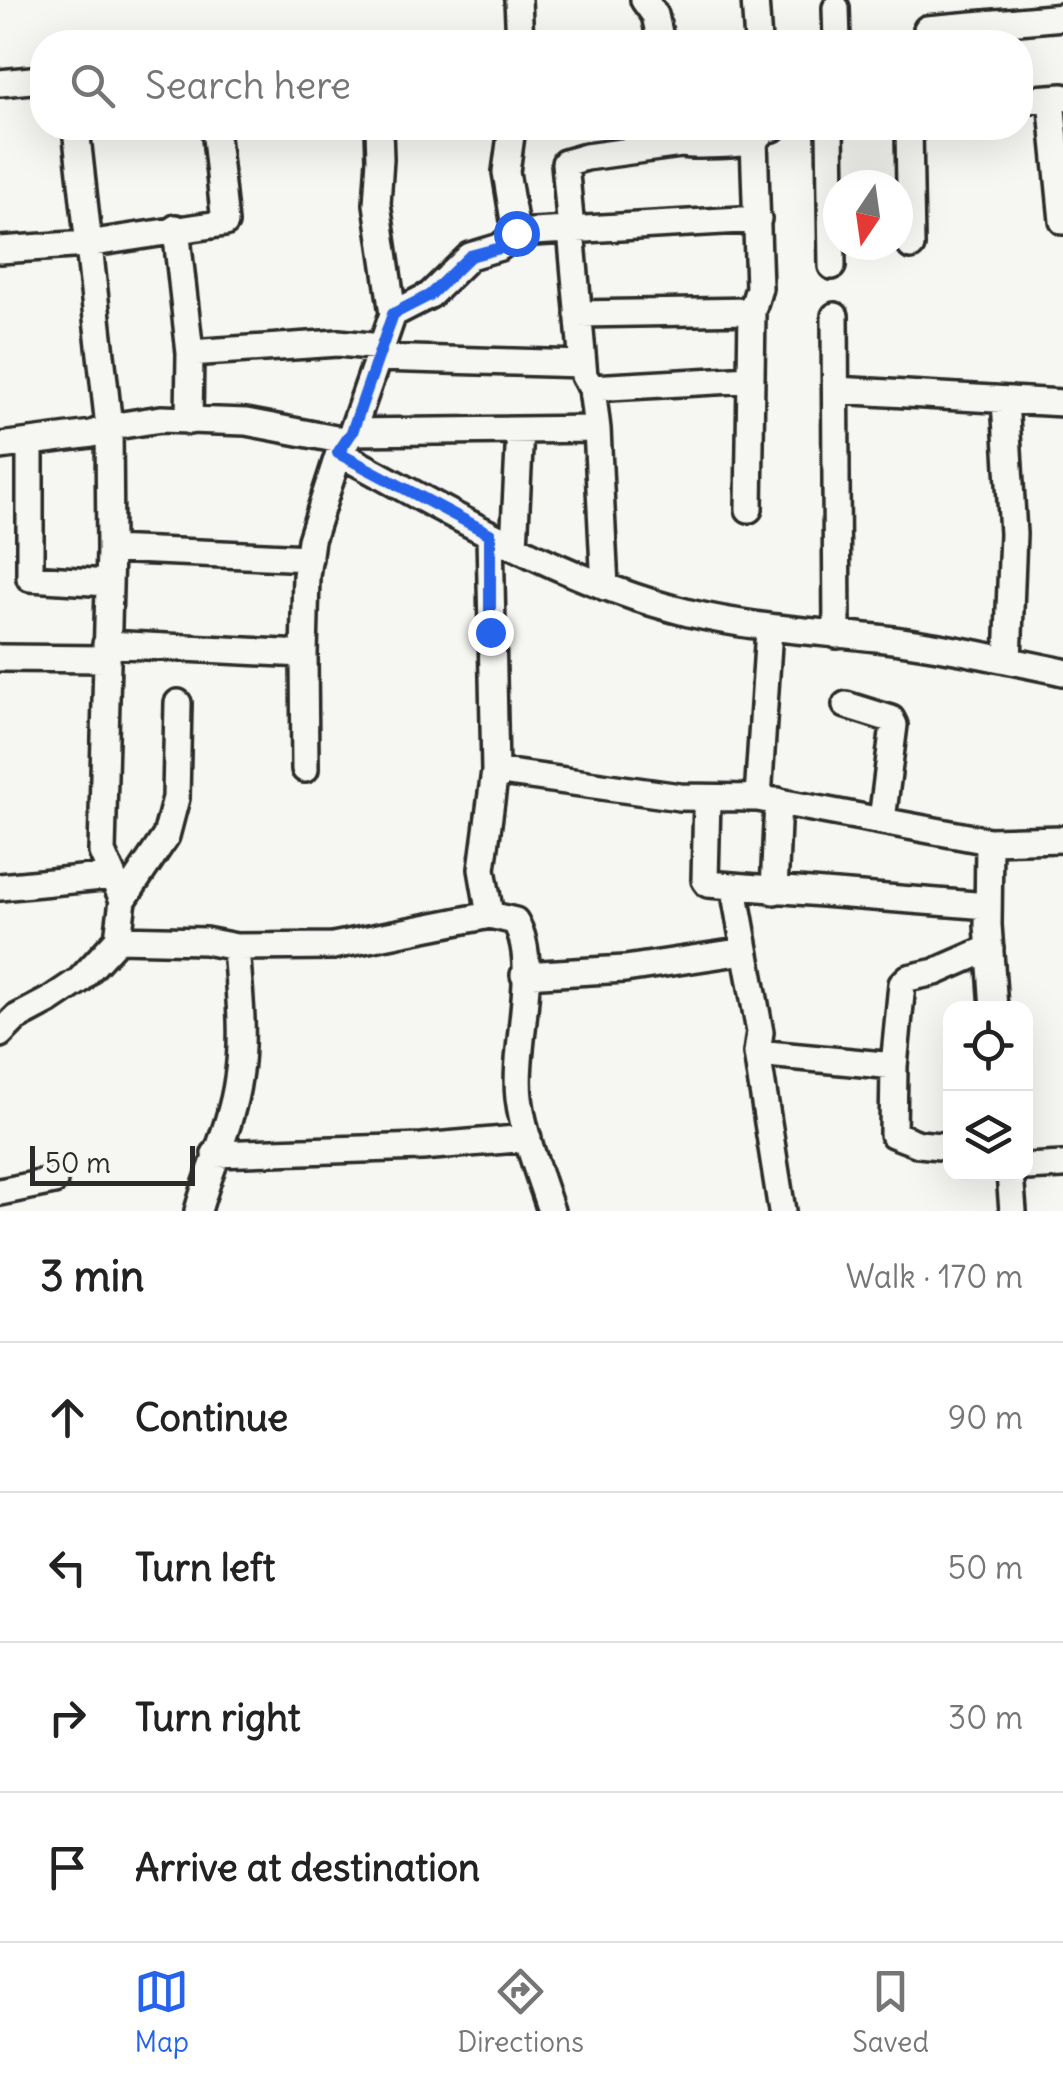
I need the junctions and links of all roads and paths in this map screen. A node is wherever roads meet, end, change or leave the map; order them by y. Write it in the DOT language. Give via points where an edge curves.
graph roads {
  1 [pos="518,0"];
  2 [pos="644,0"];
  3 [pos="755,0"];
  4 [pos="836,8"];
  5 [pos="1063,17"];
  6 [pos="926,29"];
  7 [pos="519,30"];
  8 [pos="658,30"];
  9 [pos="757,30"];
  10 [pos="837,30"];
  11 [pos="30,80"];
  12 [pos="0,83"];
  13 [pos="1057,98"];
  14 [pos="77,140"];
  15 [pos="215,140"];
  16 [pos="379,140"];
  17 [pos="510,140"];
  18 [pos="661,140"];
  19 [pos="685,140"];
  20 [pos="723,140"];
  21 [pos="763,140"];
  22 [pos="830,140"];
  23 [pos="909,140"];
  24 [pos="910,170"];
  25 [pos="758,219"];
  26 [pos="1063,221"];
  27 [pos="176,228"];
  28 [pos="572,232"];
  29 [pos="516,233"];
  30 [pos="87,244"];
  31 [pos="0,250"];
  32 [pos="832,266"];
  33 [pos="752,311"];
  34 [pos="393,314"];
  35 [pos="578,314"];
  36 [pos="835,316"];
  37 [pos="190,353"];
  38 [pos="380,353"];
  39 [pos="588,376"];
  40 [pos="751,379"];
  41 [pos="836,390"];
  42 [pos="1005,400"];
  43 [pos="1063,404"];
  44 [pos="190,422"];
  45 [pos="109,428"];
  46 [pos="597,429"];
  47 [pos="520,430"];
  48 [pos="30,442"];
  49 [pos="345,442"];
  50 [pos="0,446"];
  51 [pos="749,509"];
  52 [pos="490,534"];
  53 [pos="514,546"];
  54 [pos="110,549"];
  55 [pos="308,558"];
  56 [pos="108,583"];
  57 [pos="604,587"];
  58 [pos="769,629"];
  59 [pos="838,635"];
  60 [pos="106,652"];
  61 [pos="304,654"];
  62 [pos="0,658"];
  63 [pos="1008,660"];
  64 [pos="1063,672"];
  65 [pos="178,703"];
  66 [pos="846,704"];
  67 [pos="305,768"];
  68 [pos="494,771"];
  69 [pos="707,798"];
  70 [pos="768,800"];
  71 [pos="882,820"];
  72 [pos="1063,839"];
  73 [pos="990,841"];
  74 [pos="0,888"];
  75 [pos="118,888"];
  76 [pos="734,888"];
  77 [pos="774,891"];
  78 [pos="988,906"];
  79 [pos="490,915"];
  80 [pos="118,939"];
  81 [pos="236,947"];
  82 [pos="990,948"];
  83 [pos="745,950"];
  84 [pos="524,975"];
  85 [pos="994,1001"];
  86 [pos="0,1034"];
  87 [pos="756,1052"];
  88 [pos="894,1066"];
  89 [pos="528,1138"];
  90 [pos="943,1147"];
  91 [pos="215,1154"];
  92 [pos="1063,1165"];
  93 [pos="1033,1166"];
  94 [pos="54,1181"];
  95 [pos="1011,1181"];
  96 [pos="0,1192"];
  97 [pos="198,1211"];
  98 [pos="551,1211"];
  99 [pos="782,1211"];
  100 [pos="1013,1211"];
  1 -- 7 [label="street"];
  2 -- 8 [label="street"];
  3 -- 9 [label="street"];
  4 -- 10 [label="street"];
  5 -- 6 [label="street"];
  11 -- 12 [label="street"];
  13 -- 26 [label="street"];
  14 -- 30 [label="street"];
  15 -- 27 [label="street" via="225,223"];
  16 -- 34 [label="street" via="377,204"];
  17 -- 29 [label="street" via="506,172"];
  18 -- 28 [label="street" via="564,163"];
  19 -- 20 [label="street" via="695,146"];
  21 -- 25 [label="street"];
  22 -- 32 [label="street"];
  23 -- 24 [label="street"];
  25 -- 28 [label="street"];
  25 -- 33 [label="street" via="759,288"];
  27 -- 30 [label="street"];
  27 -- 37 [label="street"];
  28 -- 29 [label="street"];
  28 -- 35 [label="street"];
  29 -- 34 [label="street" via="500,248 470,256 430,295"];
  30 -- 31 [label="street"];
  30 -- 45 [label="street"];
  33 -- 35 [label="street"];
  33 -- 40 [label="street"];
  34 -- 38 [label="street"];
  35 -- 39 [label="street"];
  36 -- 41 [label="street"];
  37 -- 38 [label="street" via="338,343"];
  37 -- 44 [label="street"];
  38 -- 39 [label="street"];
  38 -- 49 [label="street"];
  39 -- 40 [label="street"];
  39 -- 46 [label="street"];
  40 -- 51 [label="street"];
  41 -- 42 [label="street"];
  41 -- 59 [label="street"];
  42 -- 43 [label="street"];
  42 -- 63 [label="street" via="1013,534"];
  44 -- 45 [label="street" via="161,419"];
  44 -- 49 [label="street" via="246,422"];
  45 -- 48 [label="street"];
  45 -- 54 [label="street"];
  46 -- 47 [label="street"];
  46 -- 57 [label="street"];
  47 -- 49 [label="street"];
  47 -- 53 [label="street"];
  48 -- 50 [label="street"];
  48 -- 56 [label="street" via="30,578"];
  49 -- 52 [label="street"];
  49 -- 55 [label="street"];
  52 -- 53 [label="street"];
  52 -- 68 [label="street"];
  53 -- 57 [label="street"];
  54 -- 55 [label="street"];
  54 -- 56 [label="street"];
  55 -- 61 [label="street"];
  56 -- 60 [label="street"];
  57 -- 58 [label="street"];
  58 -- 59 [label="street"];
  58 -- 70 [label="street"];
  59 -- 63 [label="street"];
  60 -- 61 [label="street"];
  60 -- 62 [label="street"];
  60 -- 75 [label="street" via="102,852"];
  61 -- 67 [label="street"];
  63 -- 64 [label="street"];
  65 -- 75 [label="street" via="176,798 166,836"];
  66 -- 71 [label="street" via="894,725"];
  68 -- 69 [label="street"];
  68 -- 79 [label="street" via="482,869"];
  69 -- 70 [label="street"];
  69 -- 76 [label="street" via="706,880"];
  70 -- 71 [label="street"];
  70 -- 77 [label="street"];
  71 -- 73 [label="street"];
  72 -- 73 [label="street"];
  73 -- 78 [label="street"];
  74 -- 75 [label="street"];
  75 -- 80 [label="street"];
  76 -- 77 [label="street"];
  76 -- 83 [label="street"];
  77 -- 78 [label="street"];
  78 -- 82 [label="street"];
  79 -- 81 [label="street" via="333,946"];
  79 -- 84 [label="street" via="515,921 522,932 528,952"];
  80 -- 81 [label="street"];
  80 -- 86 [label="street" via="80,980"];
  81 -- 91 [label="street" via="238,1080"];
  82 -- 85 [label="street"];
  82 -- 88 [label="street" via="902,984"];
  83 -- 84 [label="street" via="625,969"];
  83 -- 87 [label="street" via="760,1032"];
  84 -- 89 [label="street" via="519,1096"];
  87 -- 88 [label="street"];
  87 -- 99 [label="street"];
  88 -- 90 [label="street" via="893,1134"];
  89 -- 91 [label="street"];
  89 -- 98 [label="street"];
  91 -- 97 [label="street"];
  92 -- 93 [label="street"];
  94 -- 96 [label="street"];
  95 -- 100 [label="street"];
}
